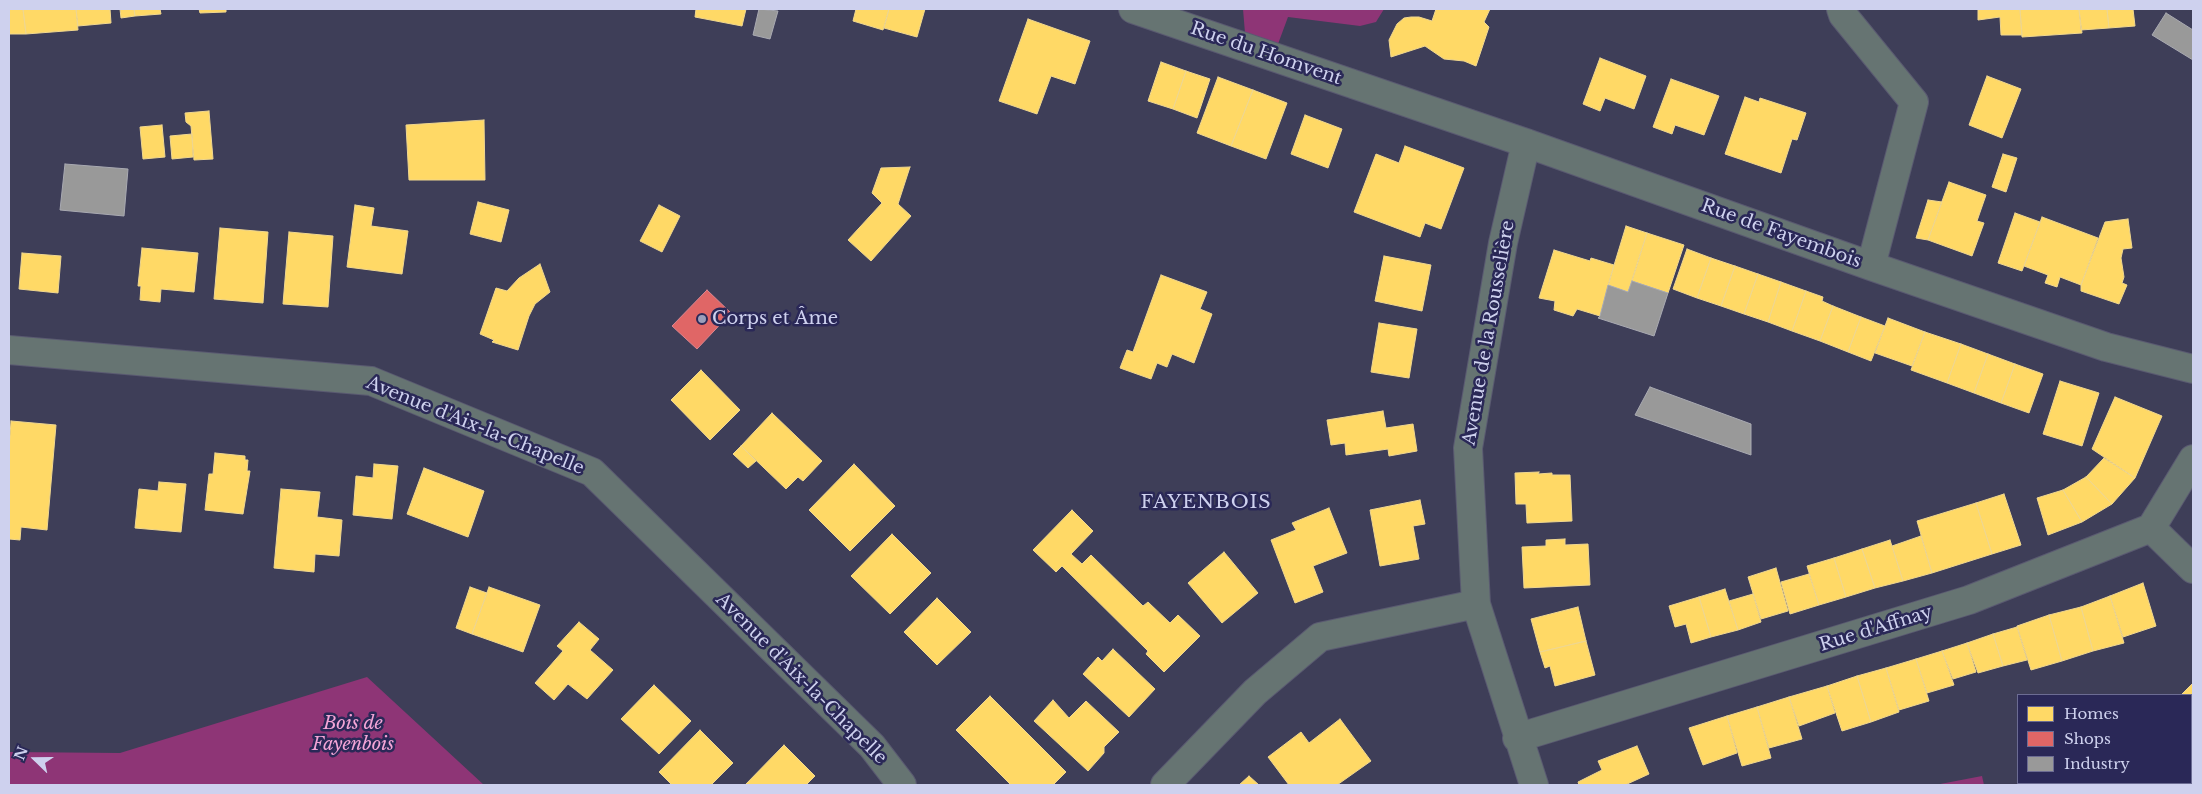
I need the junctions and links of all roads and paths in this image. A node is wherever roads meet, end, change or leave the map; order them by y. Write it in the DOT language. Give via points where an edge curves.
graph roads {
  1 [pos="1133,9"];
  2 [pos="1841,9"];
  3 [pos="1371,90"];
  4 [pos="1526,142"];
  5 [pos="1871,266"];
  6 [pos="9,350"];
  7 [pos="2193,369"];
  8 [pos="2193,459"];
  9 [pos="2151,528"];
  10 [pos="2193,569"];
  11 [pos="1476,604"];
  12 [pos="1517,738"];
  13 [pos="902,785"];
  14 [pos="1165,785"];
  15 [pos="1534,785"];
  1 -- 3 [label="street, Rue du Homvent"];
  2 -- 5 [label="street" via="1914,102"];
  3 -- 4 [label="street, Rue de Fayembois"];
  4 -- 5 [label="street, Rue de Fayembois"];
  4 -- 11 [label="street, Avenue de la Rousselière" via="1503,242 1468,448"];
  5 -- 7 [label="street, Rue de Fayembois" via="2106,347"];
  6 -- 13 [label="street, Avenue d'Aix-la-Chapelle" via="371,381 592,472 872,746"];
  8 -- 9 [label="street"];
  9 -- 10 [label="street"];
  9 -- 12 [label="street, Rue d'Affnay" via="1969,600"];
  11 -- 12 [label="street, Avenue de la Rousselière"];
  11 -- 14 [label="street" via="1320,637 1255,692"];
  12 -- 15 [label="street, Avenue de la Rousselière"];
}
